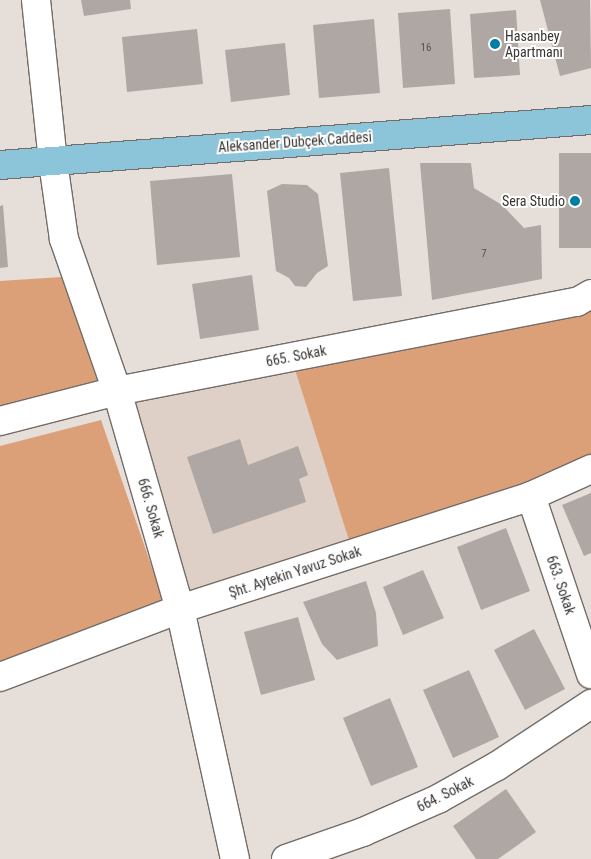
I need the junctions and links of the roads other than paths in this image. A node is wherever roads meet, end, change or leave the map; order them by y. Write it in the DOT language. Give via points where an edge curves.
graph roads {
  1 [pos="36,0"];
  2 [pos="591,120"];
  3 [pos="53,162"];
  4 [pos="0,165"];
  5 [pos="591,294"];
  6 [pos="117,390"];
  7 [pos="0,421"];
  8 [pos="591,469"];
  9 [pos="531,496"];
  10 [pos="180,609"];
  11 [pos="591,674"];
  12 [pos="0,677"];
  13 [pos="591,704"];
  14 [pos="235,859"];
  15 [pos="286,859"];
  1 -- 3 [label="street, 666. Sokak"];
  2 -- 3 [label="main road, Aleksander Dubçek Caddesi"];
  3 -- 4 [label="main road, Aleksander Dubçek Caddesi"];
  3 -- 6 [label="street, 666. Sokak" via="64,239"];
  5 -- 6 [label="street, 665. Sokak" via="577,302"];
  6 -- 7 [label="street, 665. Sokak"];
  6 -- 10 [label="street, 666. Sokak"];
  8 -- 9 [label="street, Şht. Aytekin Yavuz Sokak"];
  9 -- 10 [label="street, Şht. Aytekin Yavuz Sokak"];
  9 -- 11 [label="street, 663. Sokak"];
  10 -- 12 [label="street, Şht. Aytekin Yavuz Sokak"];
  10 -- 14 [label="street, 666. Sokak"];
  13 -- 15 [label="street, 664. Sokak" via="497,766 438,799 363,832"];
}
